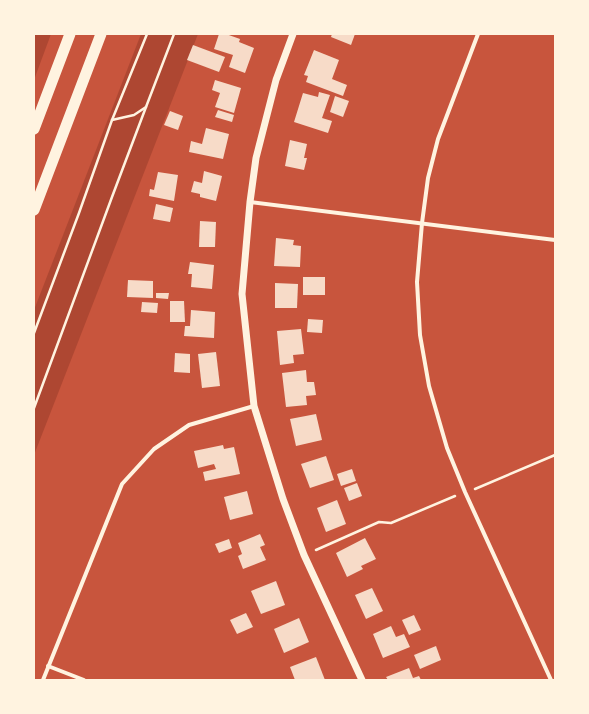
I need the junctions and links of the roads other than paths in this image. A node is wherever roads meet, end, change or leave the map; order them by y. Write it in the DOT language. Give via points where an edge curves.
graph roads {
  1 [pos="70,34"];
  2 [pos="102,34"];
  3 [pos="293,34"];
  4 [pos="478,34"];
  5 [pos="34,129"];
  6 [pos="250,202"];
  7 [pos="34,210"];
  8 [pos="422,223"];
  9 [pos="555,240"];
  10 [pos="254,406"];
  11 [pos="48,666"];
  12 [pos="43,680"];
  13 [pos="84,680"];
  14 [pos="362,680"];
  15 [pos="551,680"];
  1 -- 5 [label="highway"];
  2 -- 7 [label="highway"];
  3 -- 6 [label="street" via="263,126"];
  4 -- 8 [label="street" via="438,139 428,178"];
  6 -- 8 [label="street"];
  6 -- 10 [label="street" via="242,294"];
  8 -- 9 [label="street"];
  8 -- 15 [label="street" via="417,282 420,335 431,392 447,448 465,492"];
  10 -- 11 [label="street" via="189,425 154,449 122,484"];
  10 -- 14 [label="street" via="283,499 304,555"];
  11 -- 12 [label="street"];
  11 -- 13 [label="street"];
}
